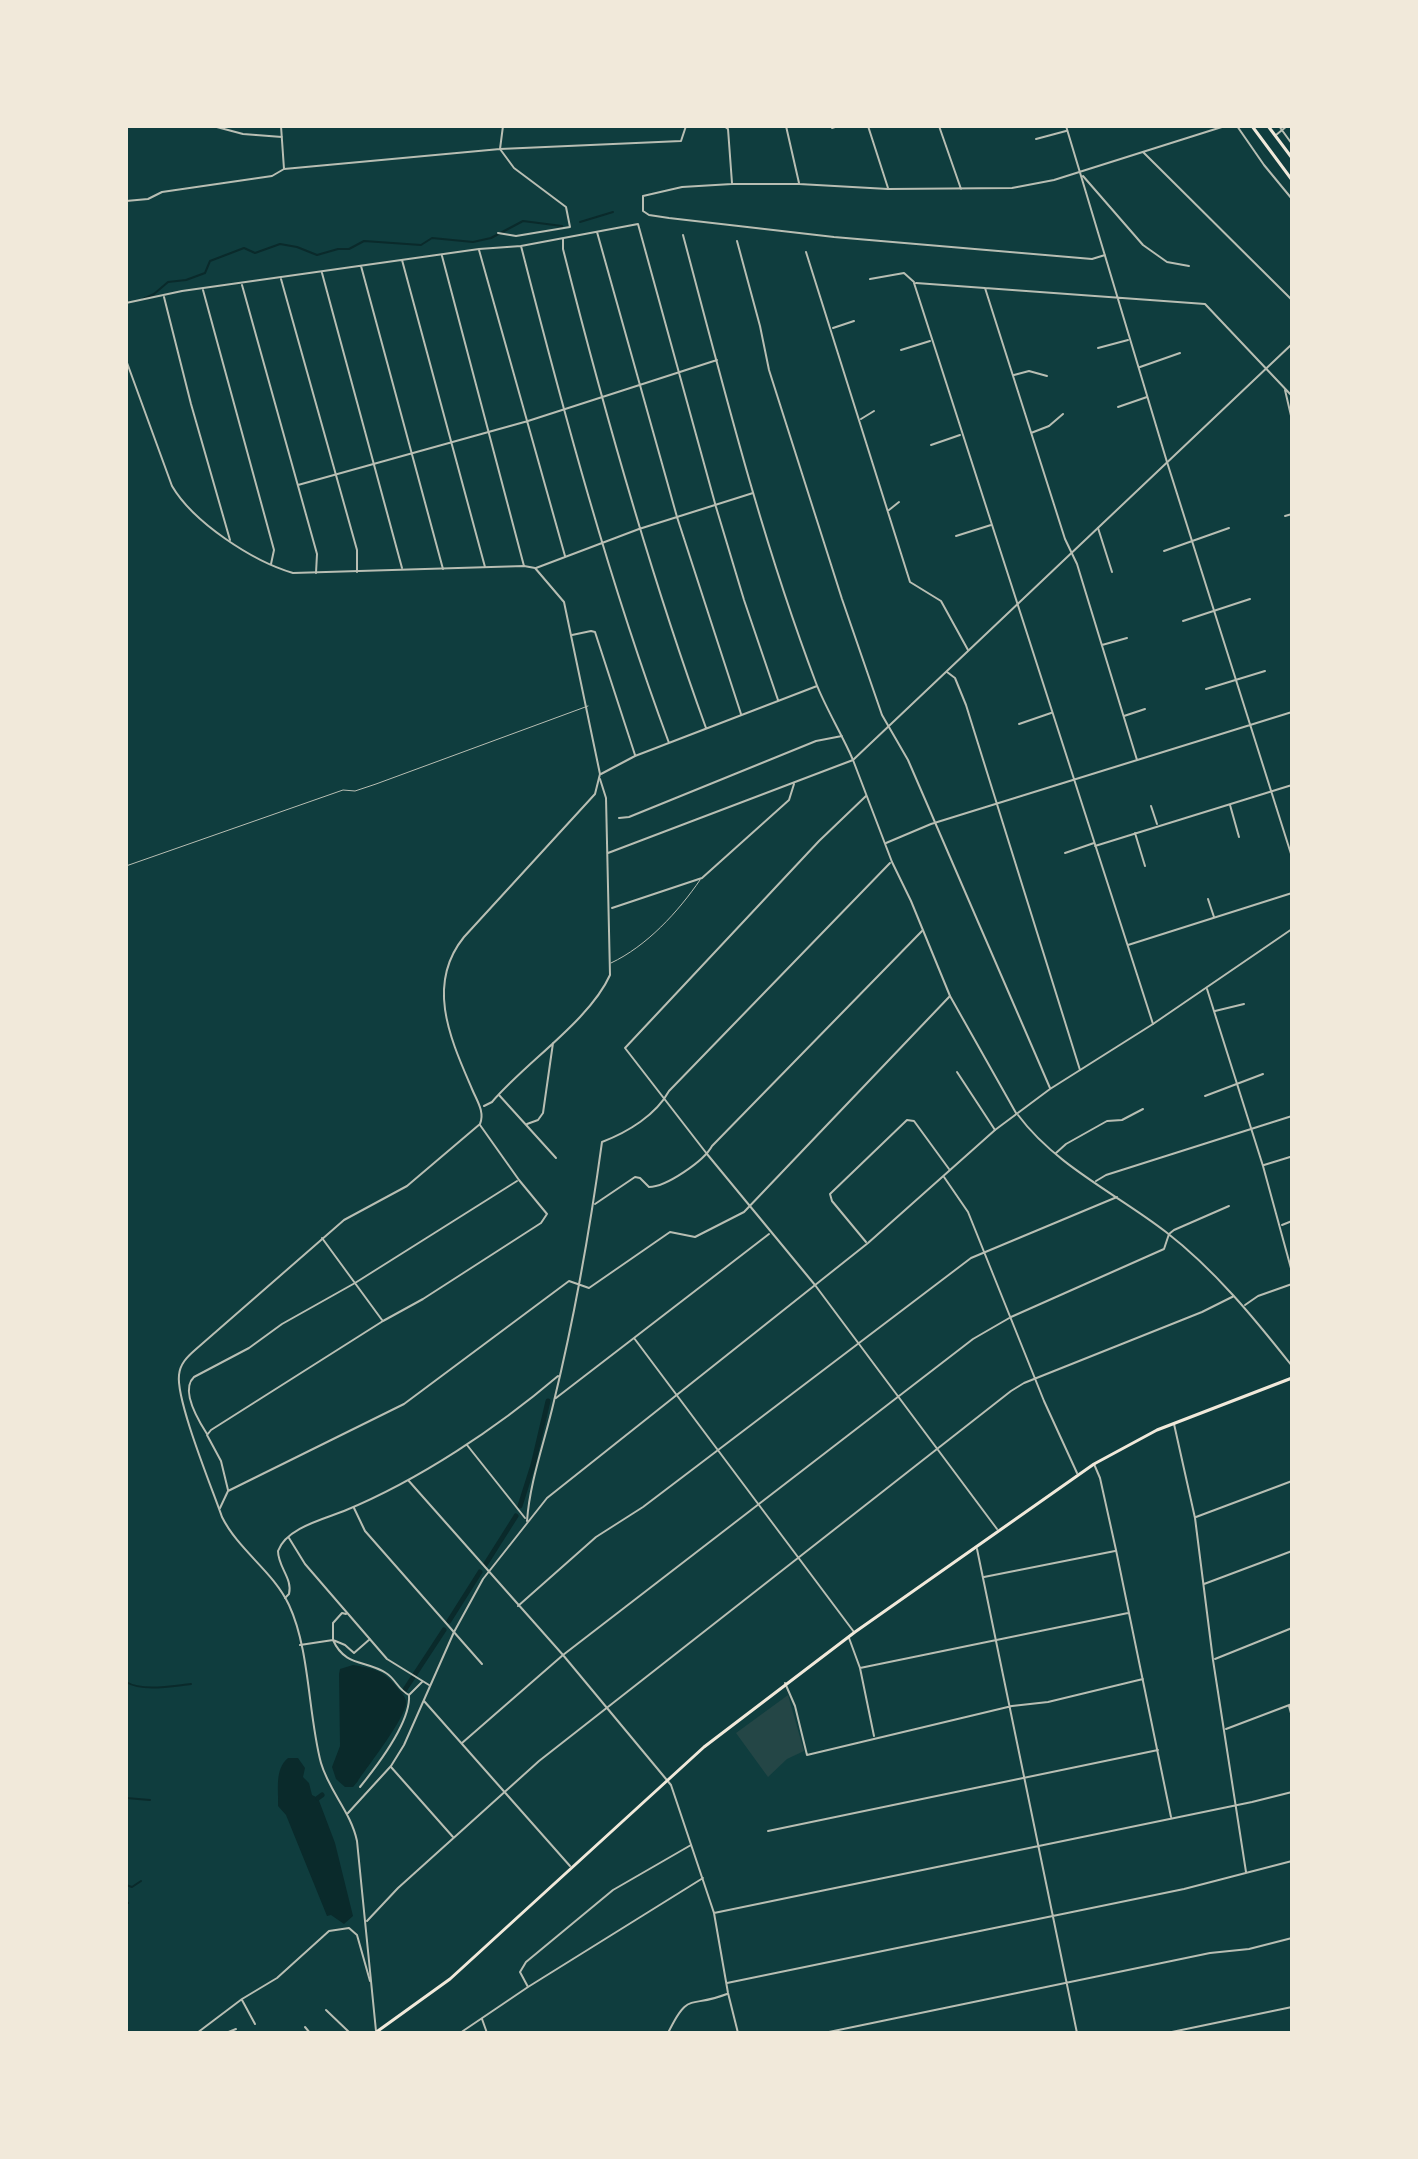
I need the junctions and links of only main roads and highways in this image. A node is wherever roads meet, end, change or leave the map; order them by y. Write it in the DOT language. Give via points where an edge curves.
graph roads {
  1 [pos="1252,126"];
  2 [pos="1268,126"];
  3 [pos="1292,158"];
  4 [pos="1292,180"];
  5 [pos="1292,1378"];
  6 [pos="376,2033"];
  1 -- 4 [label="main road"];
  2 -- 3 [label="main road"];
  5 -- 6 [label="main road" via="1174,1423 1094,1464 848,1637 733,1723 450,1979"];
}
